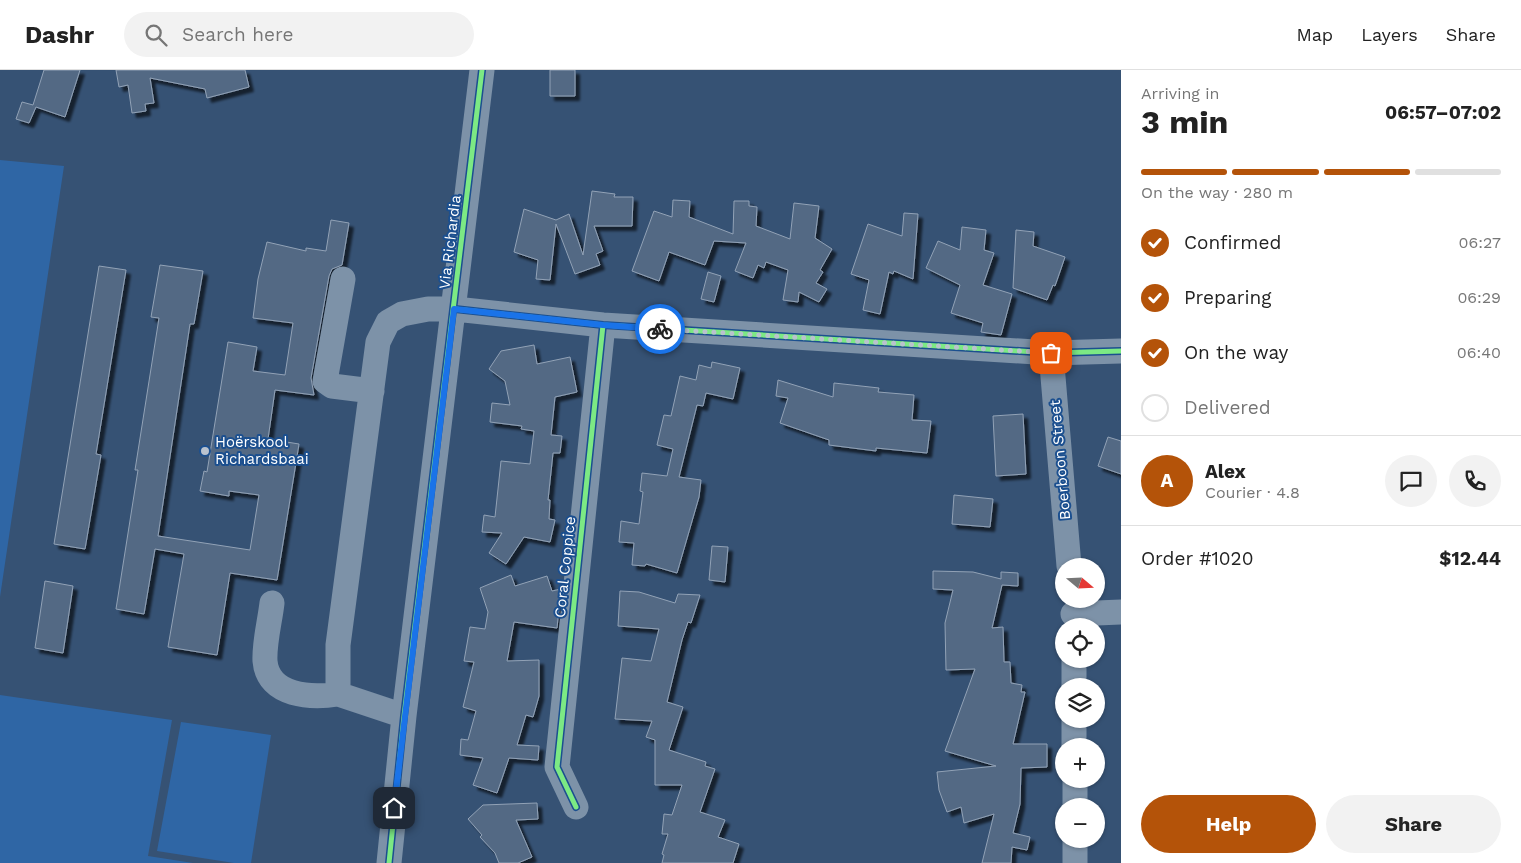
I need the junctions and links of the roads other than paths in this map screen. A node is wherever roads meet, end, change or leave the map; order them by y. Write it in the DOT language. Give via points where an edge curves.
graph roads {
  1 [pos="482,70"];
  2 [pos="343,279"];
  3 [pos="454,309"];
  4 [pos="603,325"];
  5 [pos="1121,351"];
  6 [pos="1051,353"];
  7 [pos="372,391"];
  8 [pos="1068,558"];
  9 [pos="272,603"];
  10 [pos="1121,612"];
  11 [pos="1073,613"];
  12 [pos="338,694"];
  13 [pos="404,716"];
  14 [pos="576,807"];
  15 [pos="1075,848"];
  16 [pos="389,863"];
  17 [pos="1075,863"];
  1 -- 3 [label="street, Via Richardia"];
  2 -- 7 [label="street" via="325,381 332,386"];
  3 -- 4 [label="street"];
  3 -- 7 [label="street" via="419,310 388,322 378,342"];
  3 -- 13 [label="street, Via Richardia"];
  4 -- 6 [label="street"];
  4 -- 14 [label="street, Coral Coppice" via="557,768"];
  5 -- 6 [label="street"];
  6 -- 8 [label="street, Boerboon Street"];
  7 -- 12 [label="street" via="338,646"];
  9 -- 12 [label="street" via="265,661 273,680 302,696"];
  10 -- 11 [label="street"];
  12 -- 13 [label="street"];
  13 -- 16 [label="street, Via Richardia"];
  15 -- 17 [label="street"];
}
